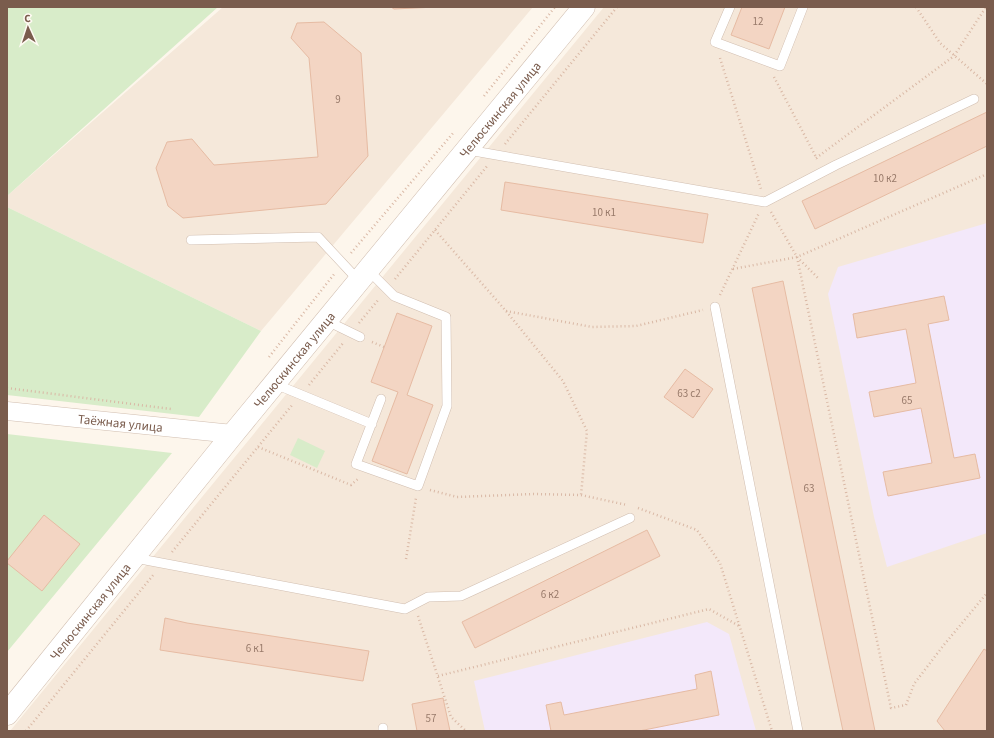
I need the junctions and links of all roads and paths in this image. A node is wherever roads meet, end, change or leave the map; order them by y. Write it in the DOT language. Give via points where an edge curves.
graph roads {
  1 [pos="554,7"];
  2 [pos="584,7"];
  3 [pos="617,7"];
  4 [pos="730,7"];
  5 [pos="803,7"];
  6 [pos="916,7"];
  7 [pos="986,7"];
  8 [pos="715,42"];
  9 [pos="954,56"];
  10 [pos="765,61"];
  11 [pos="987,84"];
  12 [pos="483,97"];
  13 [pos="974,99"];
  14 [pos="459,126"];
  15 [pos="466,150"];
  16 [pos="496,155"];
  17 [pos="816,158"];
  18 [pos="824,172"];
  19 [pos="987,174"];
  20 [pos="765,202"];
  21 [pos="435,230"];
  22 [pos="191,240"];
  23 [pos="797,257"];
  24 [pos="343,263"];
  25 [pos="733,269"];
  26 [pos="363,275"];
  27 [pos="820,279"];
  28 [pos="387,289"];
  29 [pos="715,307"];
  30 [pos="506,311"];
  31 [pos="327,321"];
  32 [pos="352,332"];
  33 [pos="360,337"];
  34 [pos="267,360"];
  35 [pos="275,384"];
  36 [pos="7,388"];
  37 [pos="301,395"];
  38 [pos="381,399"];
  39 [pos="177,409"];
  40 [pos="7,411"];
  41 [pos="372,424"];
  42 [pos="233,434"];
  43 [pos="258,447"];
  44 [pos="370,469"];
  45 [pos="418,486"];
  46 [pos="581,495"];
  47 [pos="630,518"];
  48 [pos="133,558"];
  49 [pos="406,559"];
  50 [pos="163,564"];
  51 [pos="987,594"];
  52 [pos="414,604"];
  53 [pos="741,627"];
  54 [pos="438,676"];
  55 [pos="7,714"];
  56 [pos="26,731"];
  57 [pos="466,731"];
  58 [pos="772,731"];
  59 [pos="798,731"];
  1 -- 12 [label="path"];
  2 -- 15 [label="street, Челюскинская улица"];
  3 -- 16 [label="path"];
  4 -- 8 [label="lane"];
  5 -- 10 [label="lane" via="780,66"];
  6 -- 9 [label="path" via="940,43"];
  7 -- 9 [label="path"];
  8 -- 10 [label="lane"];
  8 -- 20 [label="path"];
  9 -- 11 [label="path"];
  9 -- 17 [label="path"];
  10 -- 17 [label="path"];
  13 -- 18 [label="lane"];
  14 -- 24 [label="path"];
  15 -- 16 [label="lane"];
  15 -- 26 [label="street, Челюскинская улица"];
  16 -- 20 [label="lane"];
  16 -- 21 [label="path"];
  17 -- 18 [label="path"];
  18 -- 20 [label="lane"];
  19 -- 23 [label="path"];
  20 -- 23 [label="path"];
  20 -- 25 [label="path"];
  21 -- 28 [label="path"];
  21 -- 30 [label="path"];
  22 -- 24 [label="lane" via="318,236"];
  23 -- 25 [label="path"];
  23 -- 27 [label="path"];
  23 -- 51 [label="path" via="891,708 906,705 914,684"];
  24 -- 26 [label="lane"];
  24 -- 34 [label="path"];
  25 -- 29 [label="path"];
  26 -- 28 [label="lane"];
  26 -- 31 [label="street, Челюскинская улица"];
  28 -- 32 [label="path"];
  28 -- 45 [label="lane" via="394,296 446,317 447,406"];
  29 -- 30 [label="path" via="636,326 592,327"];
  29 -- 59 [label="lane"];
  30 -- 46 [label="path" via="563,381 587,431"];
  31 -- 32 [label="lane"];
  31 -- 35 [label="street, Челюскинская улица"];
  32 -- 33 [label="lane"];
  32 -- 37 [label="path"];
  35 -- 37 [label="lane"];
  35 -- 42 [label="street, Челюскинская улица"];
  36 -- 39 [label="path"];
  37 -- 41 [label="lane"];
  37 -- 43 [label="path"];
  38 -- 41 [label="lane"];
  40 -- 42 [label="street, Таёжная улица"];
  41 -- 44 [label="lane" via="356,464"];
  42 -- 48 [label="street, Челюскинская улица"];
  43 -- 44 [label="path" via="351,485"];
  43 -- 50 [label="path"];
  44 -- 45 [label="lane"];
  45 -- 46 [label="path" via="457,496"];
  45 -- 49 [label="path"];
  46 -- 53 [label="path" via="638,508 697,530 720,563"];
  47 -- 52 [label="lane" via="462,596 428,597"];
  48 -- 50 [label="lane"];
  48 -- 55 [label="street, Челюскинская улица"];
  50 -- 52 [label="lane" via="405,609"];
  50 -- 56 [label="path"];
  52 -- 54 [label="path"];
  53 -- 54 [label="path" via="709,609"];
  53 -- 58 [label="path"];
  54 -- 57 [label="path" via="451,717"];
}
